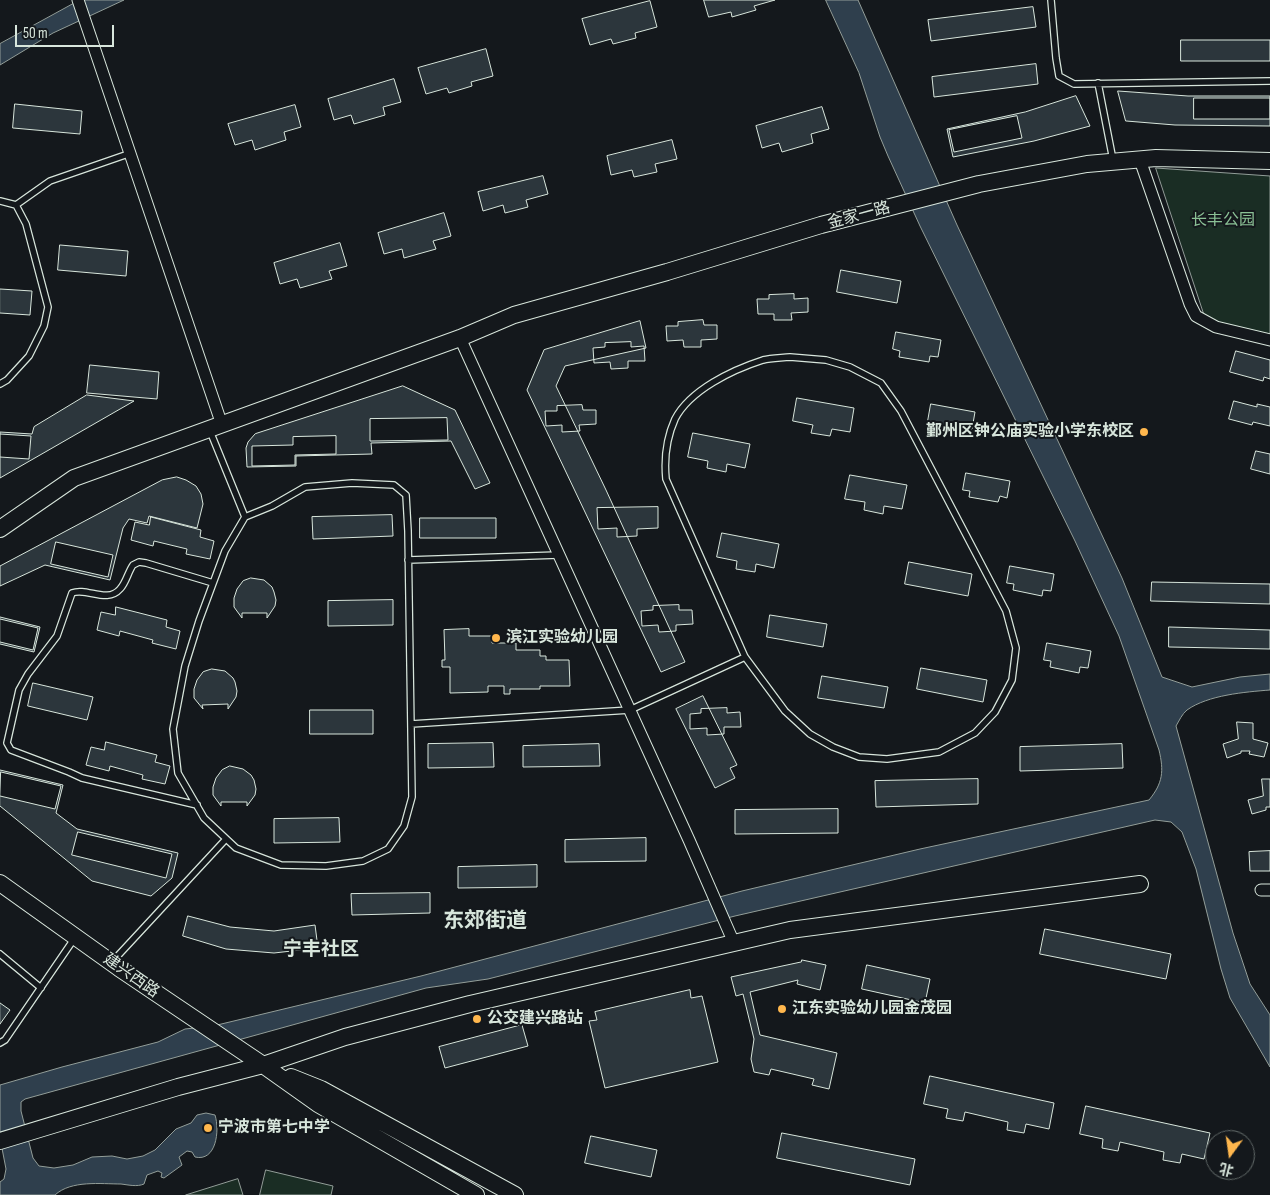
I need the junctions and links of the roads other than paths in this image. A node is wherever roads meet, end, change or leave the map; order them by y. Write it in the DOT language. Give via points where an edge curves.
graph roads {
  1 [pos="78,0"];
  2 [pos="1051,0"];
  3 [pos="1270,81"];
  4 [pos="1098,83"];
  5 [pos="131,153"];
  6 [pos="1140,160"];
  7 [pos="1270,161"];
  8 [pos="1114,162"];
  9 [pos="0,200"];
  10 [pos="16,205"];
  11 [pos="460,338"];
  12 [pos="1270,340"];
  13 [pos="0,384"];
  14 [pos="216,427"];
  15 [pos="245,517"];
  16 [pos="0,530"];
  17 [pos="559,555"];
  18 [pos="408,560"];
  19 [pos="213,582"];
  20 [pos="745,657"];
  21 [pos="630,710"];
  22 [pos="411,724"];
  23 [pos="197,805"];
  24 [pos="226,839"];
  25 [pos="0,883"];
  26 [pos="1140,884"];
  27 [pos="76,937"];
  28 [pos="732,939"];
  29 [pos="0,954"];
  30 [pos="111,962"];
  31 [pos="41,988"];
  32 [pos="0,1043"];
  33 [pos="257,1061"];
  34 [pos="0,1141"];
  35 [pos="476,1195"];
  36 [pos="516,1195"];
  1 -- 5 [label="street"];
  2 -- 4 [label="lane" via="1059,76 1074,84"];
  3 -- 4 [label="lane"];
  4 -- 8 [label="lane"];
  5 -- 10 [label="lane" via="50,181"];
  5 -- 14 [label="street"];
  6 -- 7 [label="street, 金家一路"];
  6 -- 8 [label="street, 金家一路"];
  6 -- 12 [label="street" via="1196,316 1216,327"];
  8 -- 11 [label="street, 金家一路" via="979,184 830,223 514,315"];
  9 -- 10 [label="lane"];
  10 -- 13 [label="lane" via="26,224 48,307 44,326 29,356"];
  11 -- 14 [label="street, 金家一路"];
  11 -- 17 [label="street"];
  14 -- 15 [label="lane"];
  14 -- 16 [label="street, 金家一路" via="74,478"];
  15 -- 18 [label="lane" via="305,487 352,482 394,484 406,495"];
  15 -- 19 [label="lane"];
  17 -- 18 [label="lane"];
  17 -- 21 [label="street"];
  18 -- 22 [label="lane"];
  19 -- 23 [label="lane" via="185,666 173,729 178,773"];
  19 -- 23 [label="lane" via="139,562 133,565 118,592 108,596 72,593 57,636 19,690 7,744 11,750 82,778"];
  20 -- 20 [label="lane" via="666,479 667,440 676,418 693,397 724,375 765,360 790,357 826,360 850,367 881,383 901,410 1006,611 1016,648 1012,680 995,712 975,733 939,752 905,757 859,757 810,734 785,711"];
  20 -- 21 [label="lane"];
  21 -- 22 [label="lane"];
  21 -- 28 [label="street"];
  22 -- 24 [label="lane" via="412,797 404,826 388,849 363,861 326,866 281,865 236,848"];
  23 -- 24 [label="lane" via="204,818"];
  24 -- 30 [label="lane"];
  25 -- 27 [label="street, 建兴西路"];
  26 -- 28 [label="street"];
  27 -- 30 [label="street, 建兴西路"];
  27 -- 31 [label="lane"];
  28 -- 33 [label="street"];
  29 -- 31 [label="lane"];
  30 -- 33 [label="street, 建兴西路"];
  31 -- 32 [label="lane"];
  33 -- 34 [label="street"];
  33 -- 35 [label="street, 建兴西路" via="318,1104"];
  33 -- 36 [label="street, 建兴西路" via="321,1089"];
}
